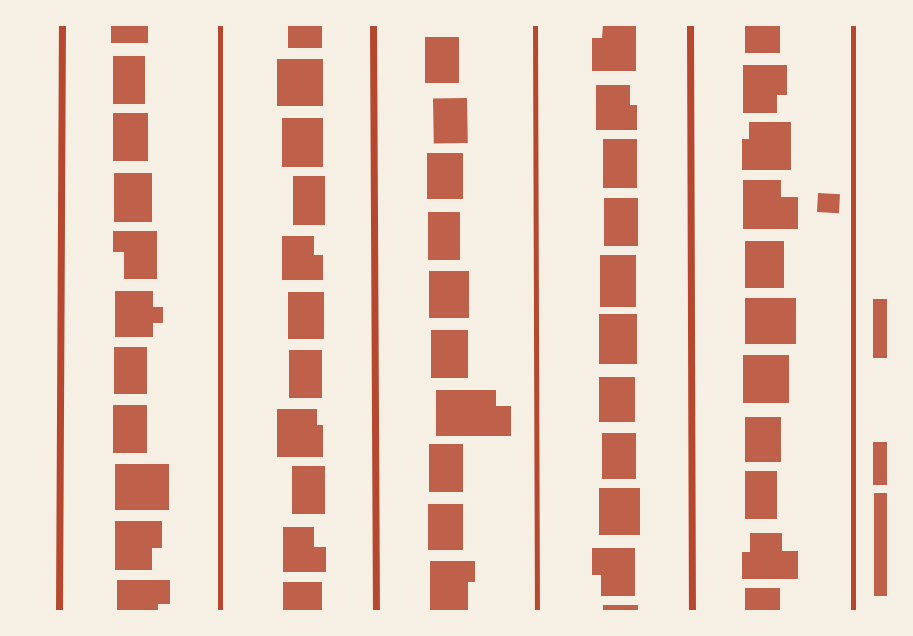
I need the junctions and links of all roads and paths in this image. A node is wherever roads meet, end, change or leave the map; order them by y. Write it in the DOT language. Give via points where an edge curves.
graph roads {
  1 [pos="62,24"];
  2 [pos="220,24"];
  3 [pos="373,24"];
  4 [pos="535,24"];
  5 [pos="690,24"];
  6 [pos="853,24"];
  7 [pos="59,611"];
  8 [pos="220,611"];
  9 [pos="376,611"];
  10 [pos="537,611"];
  11 [pos="692,611"];
  12 [pos="852,611"];
  1 -- 7 [label="street"];
  2 -- 8 [label="lane"];
  3 -- 9 [label="street"];
  4 -- 10 [label="lane"];
  5 -- 11 [label="street"];
  6 -- 12 [label="lane"];
}
